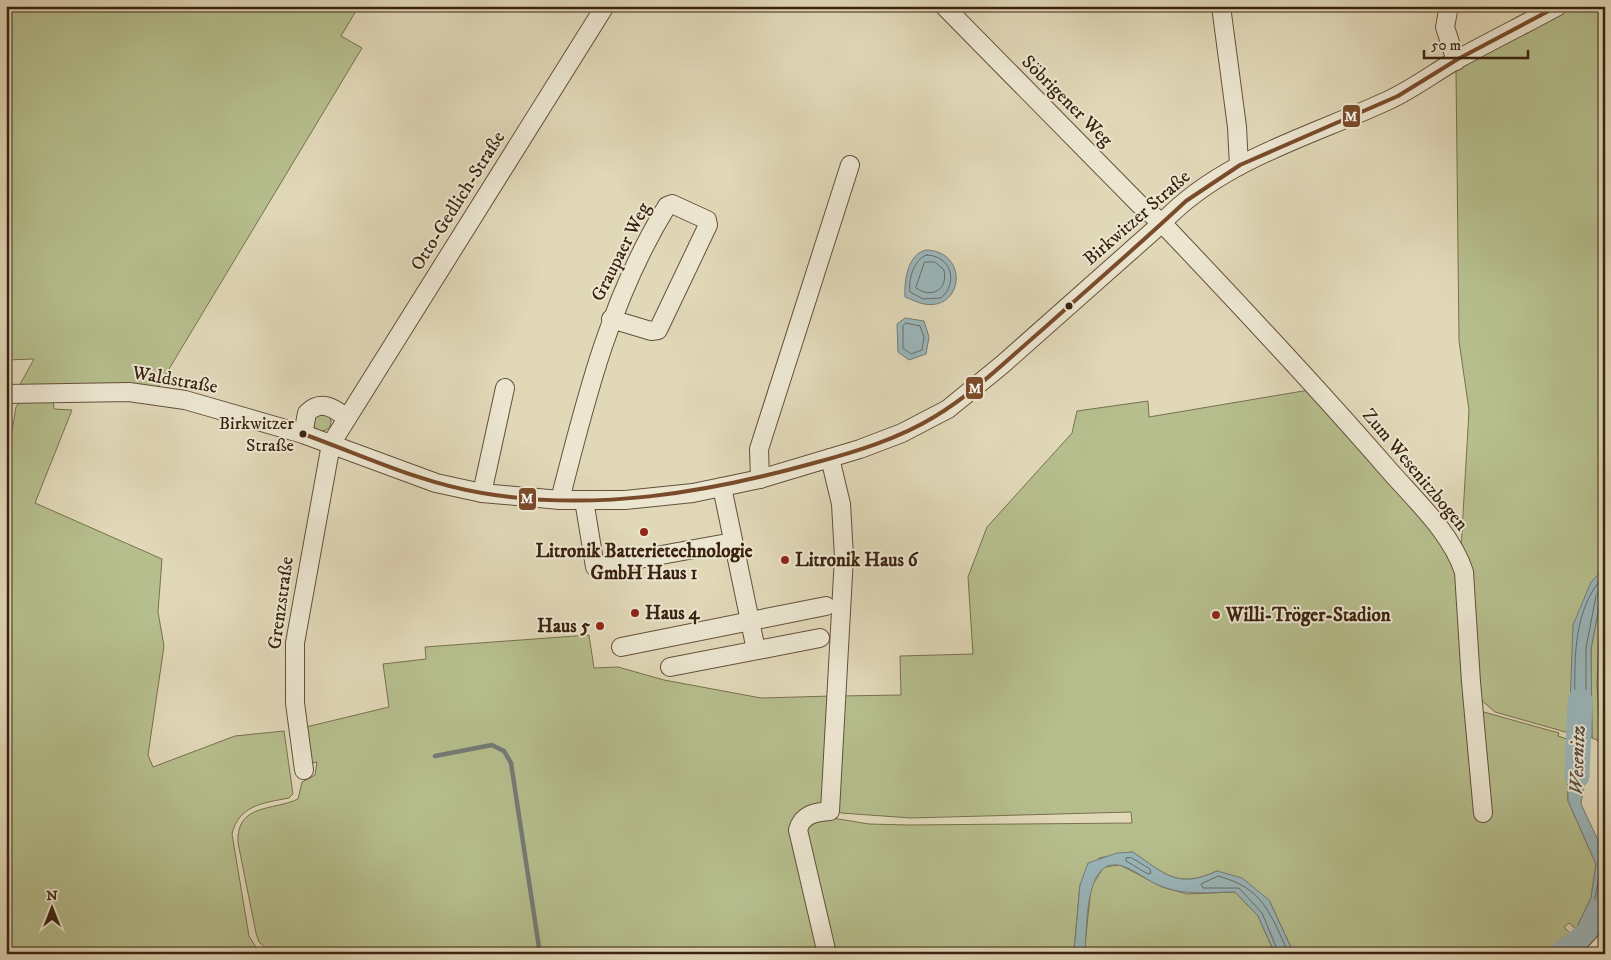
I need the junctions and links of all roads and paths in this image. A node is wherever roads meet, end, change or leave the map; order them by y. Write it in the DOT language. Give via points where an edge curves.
graph roads {
  1 [pos="605,6"];
  2 [pos="944,6"];
  3 [pos="1221,6"];
  4 [pos="1449,6"];
  5 [pos="1558,6"];
  6 [pos="1456,60"];
  7 [pos="850,165"];
  8 [pos="1239,166"];
  9 [pos="1162,223"];
  10 [pos="611,319"];
  11 [pos="505,388"];
  12 [pos="6,394"];
  13 [pos="347,418"];
  14 [pos="303,434"];
  15 [pos="330,444"];
  16 [pos="830,458"];
  17 [pos="760,479"];
  18 [pos="722,487"];
  19 [pos="482,493"];
  20 [pos="560,500"];
  21 [pos="584,500"];
  22 [pos="733,542"];
  23 [pos="826,606"];
  24 [pos="750,621"];
  25 [pos="820,638"];
  26 [pos="621,647"];
  27 [pos="756,650"];
  28 [pos="670,667"];
  29 [pos="304,770"];
  30 [pos="1483,813"];
  31 [pos="1605,942"];
  32 [pos="827,954"];
  33 [pos="1594,954"];
  1 -- 13 [label="street, Otto-Gedlich-Straße"];
  2 -- 9 [label="street, Söbrigener Weg" via="1139,204"];
  3 -- 8 [label="street"];
  4 -- 6 [label="street" via="1445,27"];
  5 -- 6 [label="street, Birkwitzer Straße"];
  6 -- 8 [label="street, Birkwitzer Straße" via="1391,99"];
  7 -- 17 [label="street" via="759,449"];
  8 -- 9 [label="street, Birkwitzer Straße" via="1186,199"];
  9 -- 16 [label="street, Birkwitzer Straße" via="948,409 902,433"];
  9 -- 30 [label="street, Zum Wesenitzbogen" via="1318,389 1427,514 1461,561"];
  10 -- 10 [label="street, Graupaer Weg" via="625,283 667,206 672,204 707,220 708,225 658,330 651,331"];
  10 -- 20 [label="street, Graupaer Weg" via="584,405"];
  11 -- 19 [label="street"];
  12 -- 14 [label="street, Waldstraße" via="129,392 156,395 246,416"];
  13 -- 14 [label="street" via="333,408 318,406 307,413"];
  13 -- 15 [label="street, Otto-Gedlich-Straße"];
  14 -- 15 [label="street, Waldstraße"];
  15 -- 19 [label="street, Birkwitzer Straße" via="436,483"];
  15 -- 29 [label="street, Grenzstraße" via="295,643 296,703"];
  16 -- 17 [label="street, Birkwitzer Straße"];
  16 -- 32 [label="street" via="841,504 844,557 830,811 805,817 798,830"];
  17 -- 18 [label="street, Birkwitzer Straße"];
  18 -- 21 [label="street, Birkwitzer Straße" via="649,498"];
  18 -- 22 [label="street"];
  19 -- 20 [label="street, Birkwitzer Straße"];
  20 -- 21 [label="street, Birkwitzer Straße"];
  21 -- 22 [label="street" via="596,567 715,550"];
  22 -- 24 [label="street"];
  23 -- 24 [label="street"];
  24 -- 26 [label="street"];
  24 -- 27 [label="street"];
  25 -- 27 [label="street"];
  27 -- 28 [label="street"];
  31 -- 33 [label="street"];
}
